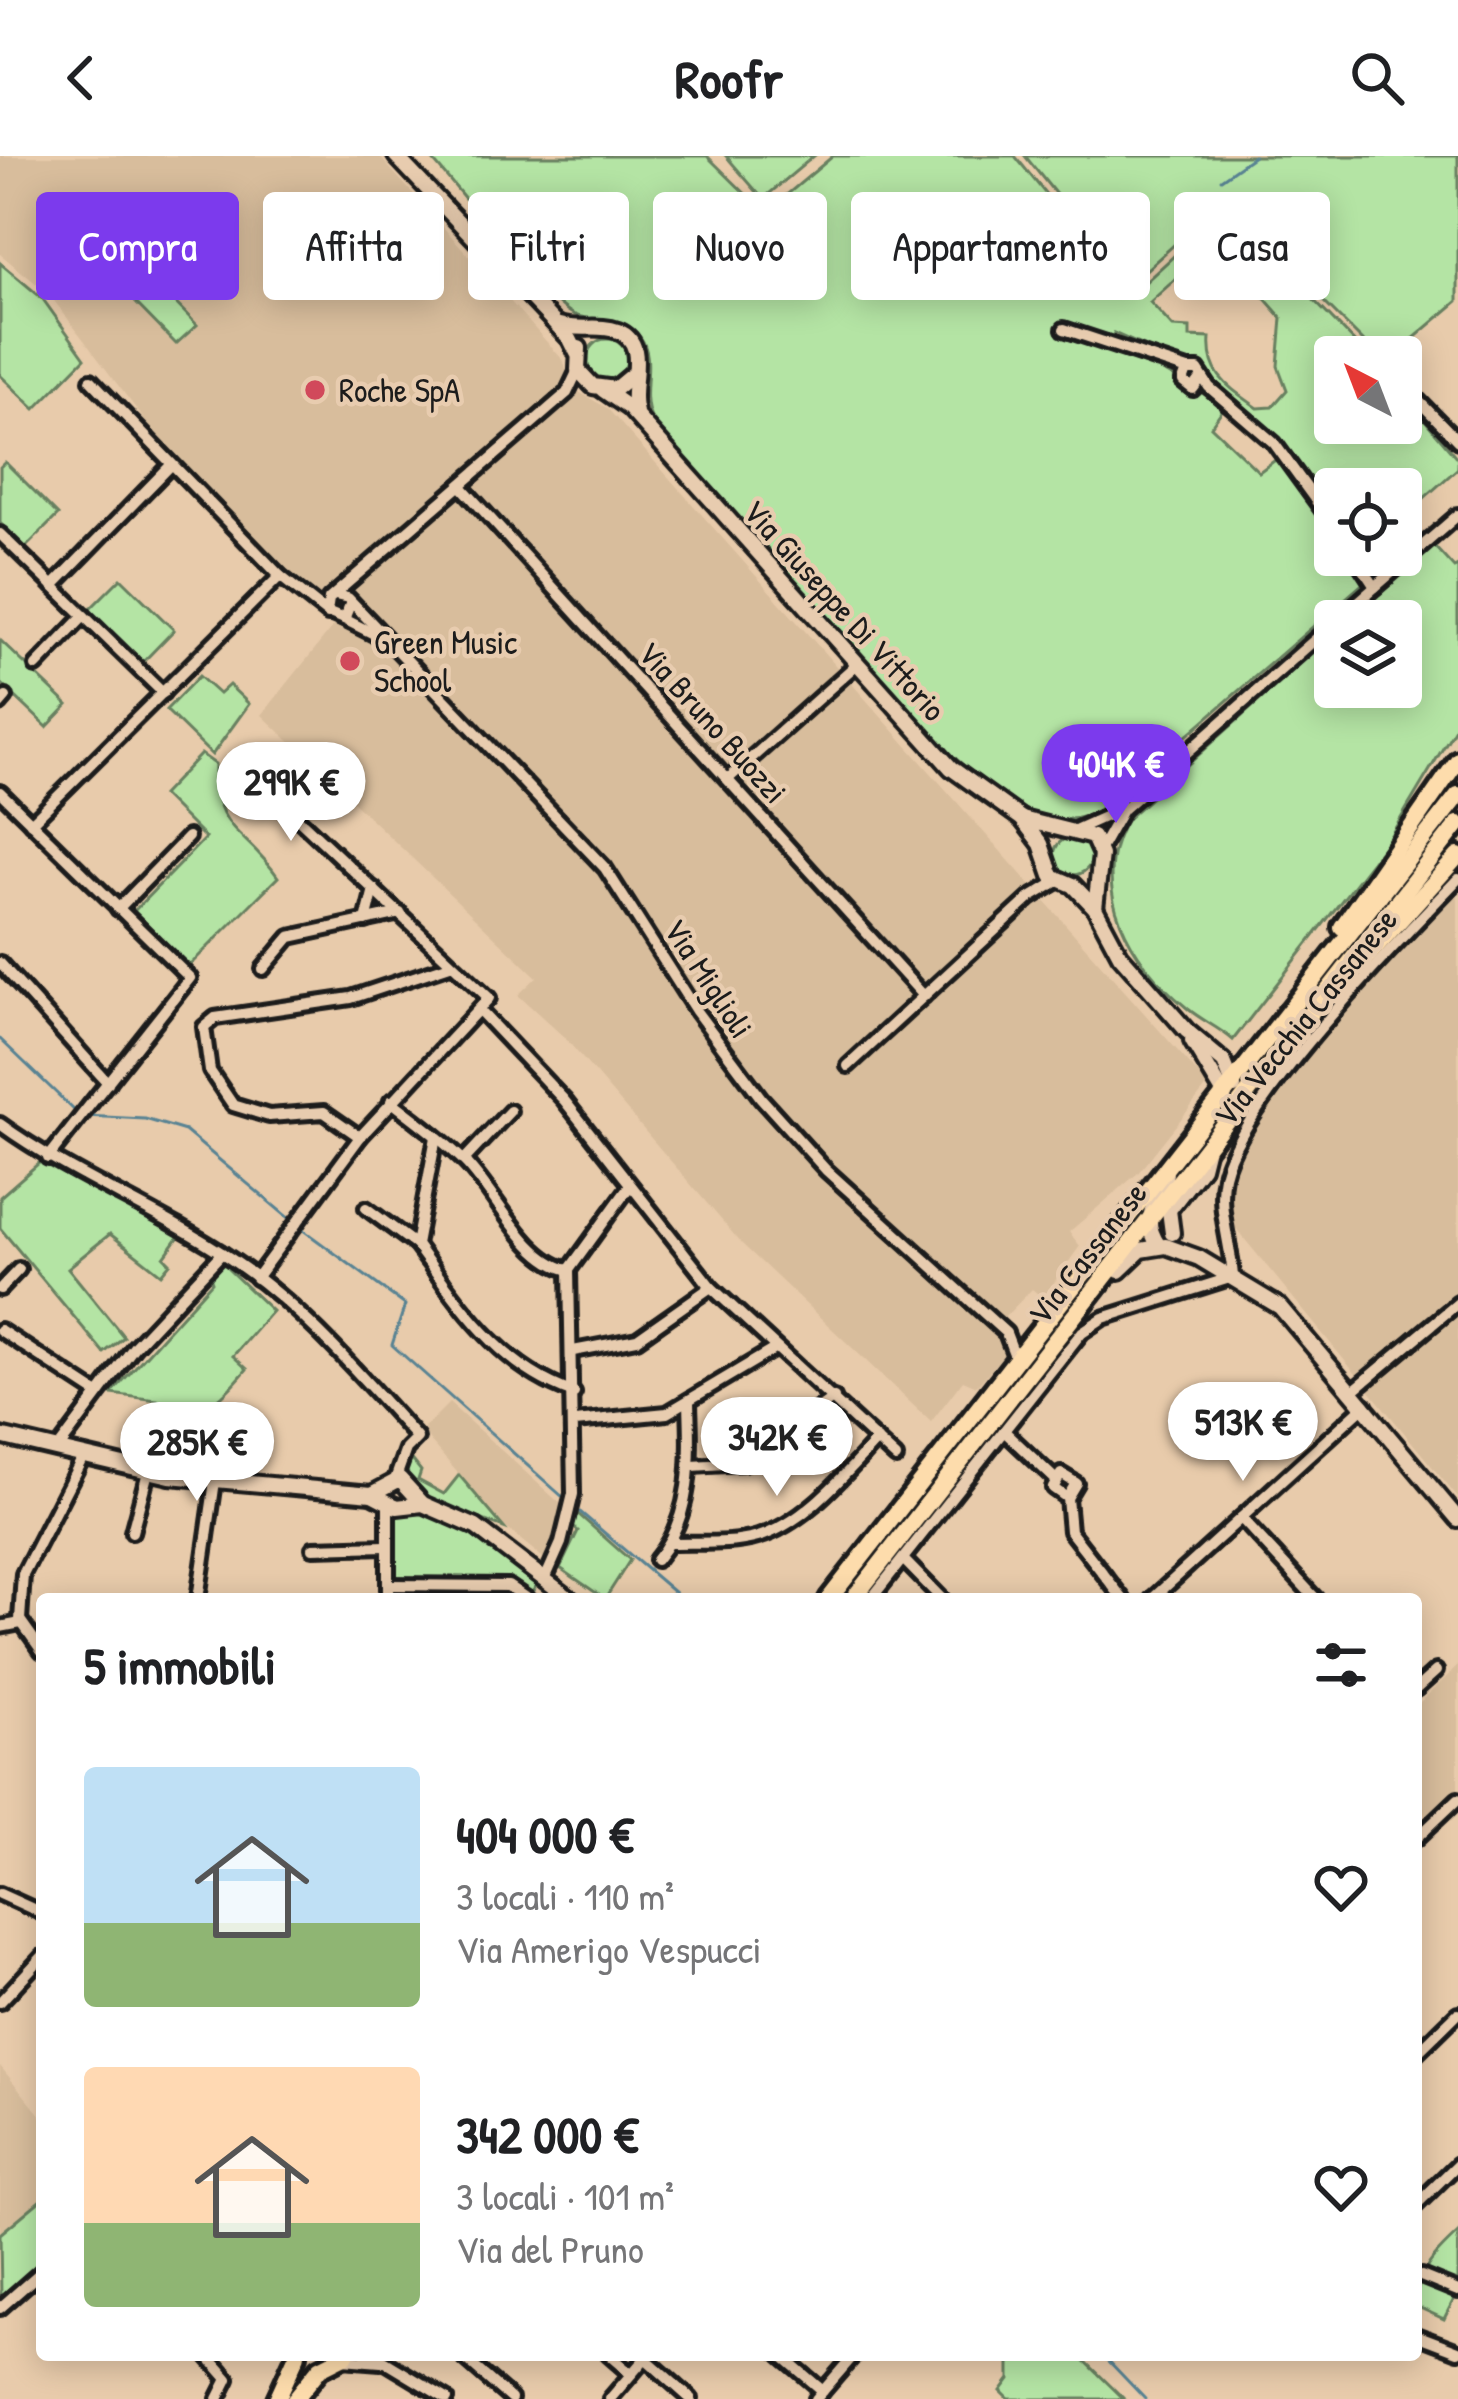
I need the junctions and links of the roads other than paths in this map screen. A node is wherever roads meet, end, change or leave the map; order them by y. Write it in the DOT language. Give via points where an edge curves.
graph roads {
  1 [pos="398,156"];
  2 [pos="544,317"];
  3 [pos="1064,329"];
  4 [pos="595,332"];
  5 [pos="578,362"];
  6 [pos="634,373"];
  7 [pos="91,380"];
  8 [pos="598,388"];
  9 [pos="567,393"];
  10 [pos="1422,404"];
  11 [pos="640,422"];
  12 [pos="1458,441"];
  13 [pos="170,466"];
  14 [pos="461,486"];
  15 [pos="1314,498"];
  16 [pos="1458,515"];
  17 [pos="3,543"];
  18 [pos="360,575"];
  19 [pos="280,576"];
  20 [pos="1368,576"];
  21 [pos="53,586"];
  22 [pos="1375,586"];
  23 [pos="304,594"];
  24 [pos="332,597"];
  25 [pos="350,600"];
  26 [pos="1359,600"];
  27 [pos="328,614"];
  28 [pos="84,616"];
  29 [pos="344,619"];
  30 [pos="382,638"];
  31 [pos="1314,640"];
  32 [pos="857,664"];
  33 [pos="36,665"];
  34 [pos="163,693"];
  35 [pos="1458,760"];
  36 [pos="240,764"];
  37 [pos="728,779"];
  38 [pos="0,792"];
  39 [pos="1458,794"];
  40 [pos="1124,808"];
  41 [pos="1022,820"];
  42 [pos="32,823"];
  43 [pos="1458,824"];
  44 [pos="1070,829"];
  45 [pos="188,837"];
  46 [pos="1100,849"];
  47 [pos="1458,856"];
  48 [pos="1045,858"];
  49 [pos="1095,874"];
  50 [pos="1458,879"];
  51 [pos="1066,883"];
  52 [pos="374,889"];
  53 [pos="1030,898"];
  54 [pos="1095,908"];
  55 [pos="118,909"];
  56 [pos="400,914"];
  57 [pos="366,921"];
  58 [pos="0,963"];
  59 [pos="450,965"];
  60 [pos="263,969"];
  61 [pos="1296,988"];
  62 [pos="1330,990"];
  63 [pos="924,995"];
  64 [pos="479,1010"];
  65 [pos="1290,1012"];
  66 [pos="1187,1031"];
  67 [pos="1224,1061"];
  68 [pos="848,1066"];
  69 [pos="1259,1081"];
  70 [pos="108,1082"];
  71 [pos="1226,1087"];
  72 [pos="391,1101"];
  73 [pos="510,1112"];
  74 [pos="3,1131"];
  75 [pos="360,1137"];
  76 [pos="436,1137"];
  77 [pos="1207,1149"];
  78 [pos="48,1157"];
  79 [pos="464,1160"];
  80 [pos="1166,1173"];
  81 [pos="628,1187"];
  82 [pos="366,1208"];
  83 [pos="1148,1223"];
  84 [pos="1126,1225"];
  85 [pos="1172,1233"];
  86 [pos="416,1245"];
  87 [pos="1159,1246"];
  88 [pos="222,1252"];
  89 [pos="1203,1260"];
  90 [pos="20,1269"];
  91 [pos="569,1270"];
  92 [pos="1232,1277"];
  93 [pos="256,1278"];
  94 [pos="711,1287"];
  95 [pos="0,1289"];
  96 [pos="1186,1293"];
  97 [pos="1089,1299"];
  98 [pos="1458,1303"];
  99 [pos="1046,1325"];
  100 [pos="0,1330"];
  101 [pos="1006,1333"];
  102 [pos="776,1348"];
  103 [pos="573,1351"];
  104 [pos="1016,1364"];
  105 [pos="1354,1390"];
  106 [pos="574,1393"];
  107 [pos="98,1394"];
  108 [pos="834,1398"];
  109 [pos="689,1403"];
  110 [pos="1365,1405"];
  111 [pos="575,1422"];
  112 [pos="1004,1431"];
  113 [pos="0,1436"];
  114 [pos="877,1440"];
  115 [pos="31,1444"];
  116 [pos="0,1449"];
  117 [pos="58,1449"];
  118 [pos="83,1455"];
  119 [pos="896,1457"];
  120 [pos="692,1466"];
  121 [pos="148,1472"];
  122 [pos="1055,1479"];
  123 [pos="215,1481"];
  124 [pos="397,1493"];
  125 [pos="1067,1498"];
  126 [pos="1241,1518"];
  127 [pos="1458,1519"];
  128 [pos="132,1532"];
  129 [pos="670,1543"];
  130 [pos="386,1546"];
  131 [pos="313,1548"];
  132 [pos="904,1559"];
  133 [pos="656,1561"];
  134 [pos="545,1579"];
  135 [pos="388,1585"];
  136 [pos="199,1593"];
  137 [pos="388,1593"];
  138 [pos="518,1593"];
  139 [pos="562,1593"];
  140 [pos="834,1593"];
  141 [pos="858,1593"];
  142 [pos="876,1593"];
  143 [pos="936,1593"];
  144 [pos="1118,1593"];
  145 [pos="1159,1593"];
  146 [pos="1310,1593"];
  147 [pos="21,1623"];
  148 [pos="0,1627"];
  149 [pos="36,1643"];
  150 [pos="1436,1671"];
  151 [pos="1422,1684"];
  152 [pos="1458,1798"];
  153 [pos="1422,1833"];
  154 [pos="0,1894"];
  155 [pos="36,1910"];
  156 [pos="36,1964"];
  157 [pos="0,2002"];
  158 [pos="1458,2013"];
  159 [pos="1422,2048"];
  160 [pos="1458,2164"];
  161 [pos="1422,2199"];
  162 [pos="1422,2276"];
  163 [pos="36,2277"];
  164 [pos="1458,2291"];
  165 [pos="0,2308"];
  166 [pos="1422,2337"];
  167 [pos="1458,2351"];
  168 [pos="212,2361"];
  169 [pos="296,2361"];
  170 [pos="337,2361"];
  171 [pos="383,2361"];
  172 [pos="468,2361"];
  173 [pos="616,2361"];
  174 [pos="642,2361"];
  175 [pos="650,2361"];
  176 [pos="787,2361"];
  177 [pos="849,2361"];
  178 [pos="631,2374"];
  179 [pos="820,2395"];
  180 [pos="218,2399"];
  181 [pos="277,2399"];
  182 [pos="295,2399"];
  183 [pos="447,2399"];
  184 [pos="512,2399"];
  185 [pos="610,2399"];
  186 [pos="691,2399"];
  1 -- 2 [label="main road"];
  2 -- 4 [label="main road"];
  2 -- 5 [label="main road" via="570,339"];
  3 -- 15 [label="street" via="1212,389 1274,443"];
  4 -- 5 [label="main road"];
  4 -- 6 [label="main road" via="628,337 637,353"];
  5 -- 8 [label="main road"];
  5 -- 9 [label="street"];
  6 -- 8 [label="main road" via="620,387"];
  6 -- 11 [label="main road"];
  7 -- 13 [label="street"];
  8 -- 9 [label="street"];
  8 -- 11 [label="main road, Via Giuseppe Di Vittorio"];
  9 -- 14 [label="street"];
  10 -- 12 [label="street"];
  11 -- 32 [label="main road, Via Giuseppe Di Vittorio"];
  13 -- 19 [label="street"];
  13 -- 21 [label="street"];
  14 -- 18 [label="street"];
  14 -- 37 [label="street, Via Bruno Buozzi"];
  16 -- 22 [label="street"];
  17 -- 21 [label="street"];
  18 -- 24 [label="street"];
  18 -- 25 [label="street"];
  19 -- 23 [label="street"];
  19 -- 34 [label="street"];
  20 -- 22 [label="street"];
  21 -- 28 [label="street"];
  22 -- 26 [label="street"];
  23 -- 24 [label="street"];
  23 -- 27 [label="street"];
  24 -- 25 [label="street"];
  24 -- 27 [label="street"];
  25 -- 29 [label="street"];
  25 -- 30 [label="street, Via Miglioli"];
  27 -- 29 [label="street"];
  28 -- 33 [label="street"];
  28 -- 34 [label="street"];
  29 -- 30 [label="street"];
  30 -- 101 [label="street, Via Miglioli" via="605,868 707,1027 826,1170"];
  31 -- 40 [label="street"];
  32 -- 37 [label="street"];
  32 -- 41 [label="main road, Via Giuseppe Di Vittorio" via="950,768"];
  34 -- 42 [label="street"];
  35 -- 61 [label="main road"];
  36 -- 52 [label="street"];
  37 -- 63 [label="street, Via Bruno Buozzi"];
  38 -- 42 [label="street"];
  39 -- 65 [label="main road, Via Cassanese"];
  40 -- 44 [label="street"];
  40 -- 46 [label="street"];
  41 -- 44 [label="main road, Via Giuseppe Di Vittorio"];
  41 -- 48 [label="main road, Via Giuseppe Di Vittorio"];
  42 -- 55 [label="street"];
  43 -- 62 [label="main road, Via Cassanese"];
  44 -- 46 [label="main road, Via Giuseppe Di Vittorio" via="1090,834"];
  44 -- 48 [label="main road"];
  45 -- 55 [label="street"];
  46 -- 49 [label="main road, Via Giuseppe Di Vittorio"];
  47 -- 62 [label="main road"];
  48 -- 51 [label="main road, Via Giuseppe Di Vittorio"];
  48 -- 53 [label="street"];
  49 -- 51 [label="main road"];
  49 -- 54 [label="main road, Via Giuseppe Di Vittorio"];
  50 -- 92 [label="street, Via Vecchia Cassanese" via="1370,972 1238,1137 1222,1195"];
  51 -- 53 [label="street"];
  51 -- 54 [label="main road, Via Giuseppe Di Vittorio"];
  52 -- 56 [label="street"];
  52 -- 57 [label="street"];
  53 -- 63 [label="street"];
  54 -- 66 [label="main road, Via Giuseppe Di Vittorio" via="1120,955"];
  55 -- 70 [label="street" via="190,981"];
  56 -- 57 [label="street"];
  56 -- 59 [label="street"];
  57 -- 60 [label="street" via="290,937"];
  58 -- 70 [label="street"];
  59 -- 64 [label="street" via="489,998"];
  59 -- 75 [label="street" via="351,998 207,1023 210,1071 233,1105 265,1116 324,1112"];
  61 -- 65 [label="main road"];
  61 -- 67 [label="main road" via="1244,1057"];
  62 -- 69 [label="main road, Via Cassanese"];
  63 -- 68 [label="street"];
  64 -- 72 [label="street"];
  64 -- 81 [label="street" via="564,1100"];
  65 -- 71 [label="main road, Via Cassanese"];
  66 -- 67 [label="main road, Via Giuseppe Di Vittorio"];
  66 -- 71 [label="main road, Via Giuseppe Di Vittorio"];
  67 -- 71 [label="main road, Via Giuseppe Di Vittorio"];
  69 -- 71 [label="main road"];
  69 -- 77 [label="main road, Via Cassanese"];
  70 -- 78 [label="street"];
  71 -- 77 [label="main road" via="1233,1103"];
  71 -- 80 [label="main road, Via Cassanese"];
  72 -- 75 [label="street"];
  72 -- 76 [label="street"];
  73 -- 79 [label="street"];
  74 -- 78 [label="street"];
  75 -- 93 [label="street"];
  76 -- 79 [label="street"];
  76 -- 86 [label="street"];
  77 -- 83 [label="main road, Via Cassanese"];
  77 -- 85 [label="main road" via="1169,1210"];
  78 -- 88 [label="street"];
  79 -- 91 [label="street" via="531,1244"];
  80 -- 83 [label="main road"];
  80 -- 84 [label="main road, Via Cassanese"];
  81 -- 91 [label="street"];
  81 -- 94 [label="street"];
  82 -- 86 [label="street"];
  83 -- 84 [label="main road"];
  83 -- 85 [label="main road"];
  83 -- 87 [label="main road"];
  83 -- 97 [label="main road, Via Cassanese"];
  84 -- 99 [label="main road, Via Cassanese"];
  85 -- 89 [label="main road"];
  86 -- 106 [label="street" via="476,1329 529,1372"];
  87 -- 89 [label="main road"];
  87 -- 97 [label="main road" via="1134,1254"];
  88 -- 93 [label="street"];
  88 -- 107 [label="street"];
  89 -- 92 [label="main road"];
  89 -- 96 [label="street" via="1206,1275"];
  90 -- 95 [label="street"];
  91 -- 103 [label="street"];
  92 -- 96 [label="street"];
  92 -- 105 [label="main road" via="1297,1321"];
  93 -- 124 [label="street" via="417,1438"];
  94 -- 102 [label="street"];
  94 -- 103 [label="street" via="637,1339"];
  96 -- 112 [label="street" via="1091,1324"];
  97 -- 141 [label="main road, Via Cassanese"];
  98 -- 105 [label="street"];
  99 -- 101 [label="street" via="1027,1336"];
  99 -- 104 [label="main road, Via Cassanese"];
  100 -- 107 [label="street"];
  101 -- 104 [label="street"];
  102 -- 108 [label="street"];
  102 -- 109 [label="street"];
  103 -- 106 [label="street"];
  104 -- 140 [label="main road, Via Cassanese"];
  105 -- 110 [label="main road"];
  106 -- 111 [label="street"];
  107 -- 117 [label="street"];
  108 -- 114 [label="street"];
  108 -- 120 [label="street" via="743,1463"];
  109 -- 111 [label="street" via="653,1417"];
  109 -- 120 [label="street"];
  110 -- 126 [label="street"];
  110 -- 127 [label="main road"];
  111 -- 134 [label="street" via="569,1519"];
  112 -- 122 [label="street"];
  112 -- 132 [label="street"];
  113 -- 115 [label="main road"];
  114 -- 119 [label="street"];
  114 -- 129 [label="street" via="829,1490 771,1532"];
  115 -- 116 [label="main road"];
  115 -- 117 [label="main road"];
  117 -- 118 [label="main road"];
  118 -- 121 [label="main road"];
  118 -- 147 [label="street" via="23,1574"];
  120 -- 129 [label="street"];
  121 -- 123 [label="main road"];
  121 -- 128 [label="street"];
  122 -- 125 [label="street" via="1054,1492"];
  122 -- 125 [label="street" via="1075,1479"];
  123 -- 124 [label="main road"];
  123 -- 136 [label="street"];
  124 -- 130 [label="street"];
  124 -- 134 [label="main road" via="490,1534"];
  125 -- 144 [label="street" via="1073,1538"];
  126 -- 145 [label="street"];
  126 -- 146 [label="street"];
  129 -- 133 [label="street"];
  130 -- 131 [label="street"];
  130 -- 135 [label="street"];
  132 -- 142 [label="street"];
  132 -- 143 [label="street"];
  134 -- 139 [label="main road"];
  135 -- 137 [label="street"];
  135 -- 138 [label="street" via="508,1586"];
  147 -- 148 [label="street"];
  147 -- 149 [label="street"];
  150 -- 151 [label="street"];
  152 -- 153 [label="street"];
  154 -- 155 [label="street"];
  156 -- 157 [label="street"];
  158 -- 159 [label="street"];
  160 -- 161 [label="street"];
  162 -- 164 [label="street"];
  163 -- 165 [label="street"];
  166 -- 167 [label="street"];
  168 -- 180 [label="street" via="228,2379"];
  169 -- 181 [label="main road"];
  170 -- 182 [label="main road"];
  171 -- 183 [label="street"];
  172 -- 184 [label="street"];
  173 -- 178 [label="street"];
  174 -- 178 [label="street"];
  175 -- 186 [label="street"];
  176 -- 179 [label="street"];
  177 -- 179 [label="street"];
  178 -- 185 [label="street"];
}
